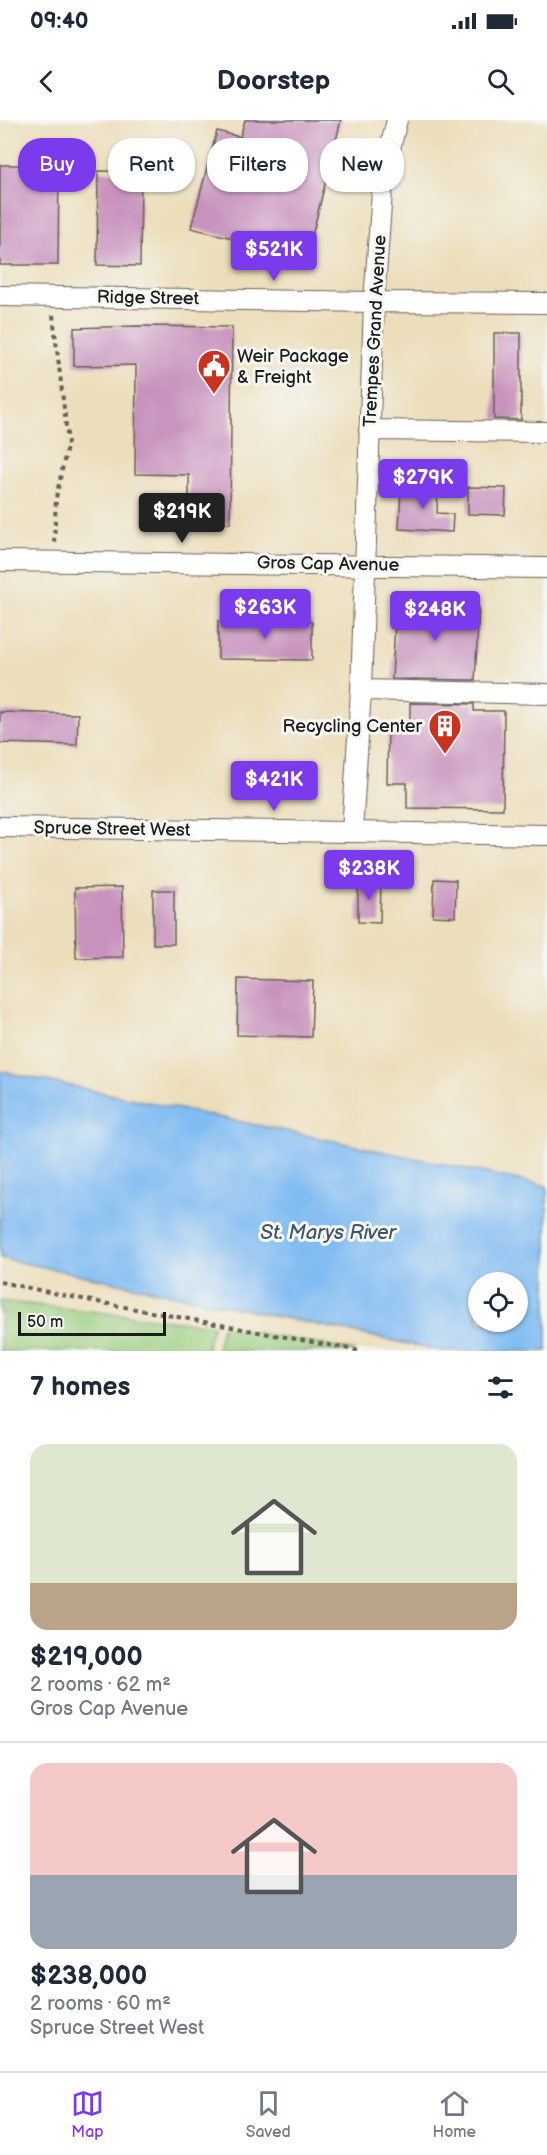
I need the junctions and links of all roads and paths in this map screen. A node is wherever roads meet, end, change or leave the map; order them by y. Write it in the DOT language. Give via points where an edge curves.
graph roads {
  1 [pos="397,120"];
  2 [pos="0,296"];
  3 [pos="51,297"];
  4 [pos="374,303"];
  5 [pos="547,303"];
  6 [pos="369,430"];
  7 [pos="547,432"];
  8 [pos="0,561"];
  9 [pos="53,561"];
  10 [pos="364,564"];
  11 [pos="547,568"];
  12 [pos="361,690"];
  13 [pos="547,694"];
  14 [pos="0,827"];
  15 [pos="352,832"];
  16 [pos="547,835"];
  17 [pos="0,1282"];
  18 [pos="360,1351"];
  1 -- 4 [label="street, Trempes Grand Avenue" via="383,178"];
  2 -- 3 [label="street, Ridge Street"];
  3 -- 4 [label="street, Ridge Street"];
  3 -- 9 [label="path" via="68,442 56,498"];
  4 -- 5 [label="street, Ridge Street"];
  4 -- 6 [label="street, Trempes Grand Avenue"];
  6 -- 7 [label="street"];
  6 -- 10 [label="street, Trempes Grand Avenue"];
  8 -- 9 [label="street, Gros Cap Avenue"];
  9 -- 10 [label="street, Gros Cap Avenue"];
  10 -- 11 [label="street, Gros Cap Avenue"];
  10 -- 12 [label="street, Trempes Grand Avenue"];
  12 -- 13 [label="street"];
  12 -- 15 [label="street, Trempes Grand Avenue"];
  14 -- 15 [label="street, Spruce Street West"];
  15 -- 16 [label="street, Spruce Street West"];
  17 -- 18 [label="path"];
}
